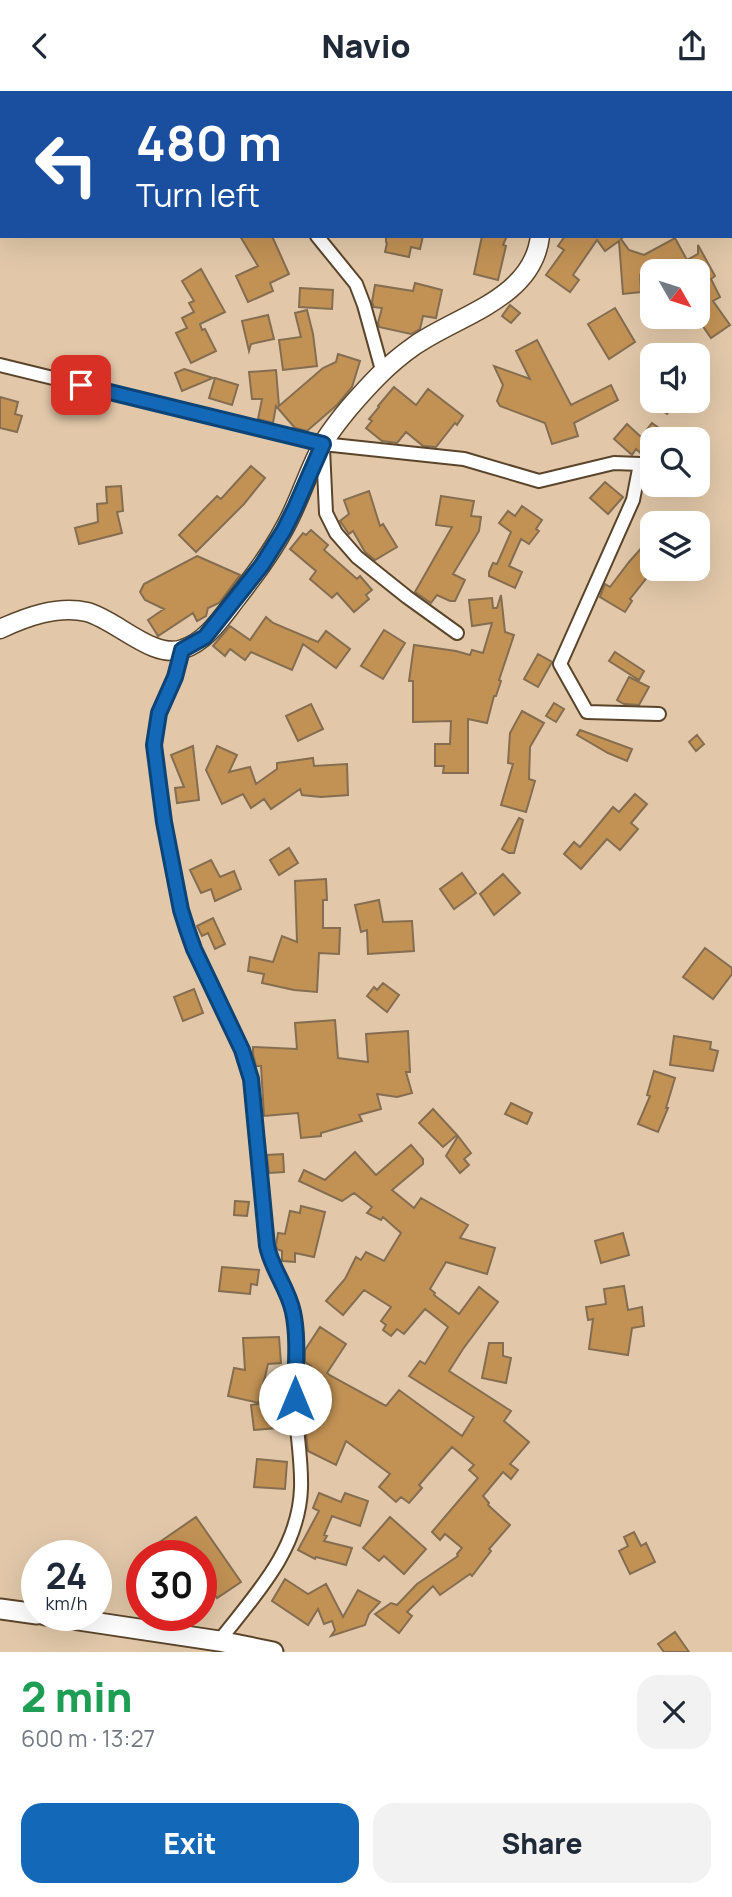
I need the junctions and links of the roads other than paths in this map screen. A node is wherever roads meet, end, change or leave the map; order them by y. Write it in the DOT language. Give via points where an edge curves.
graph roads {
  1 [pos="319,238"];
  2 [pos="540,238"];
  3 [pos="0,365"];
  4 [pos="382,370"];
  5 [pos="323,444"];
  6 [pos="0,629"];
  7 [pos="457,633"];
  8 [pos="182,650"];
  9 [pos="659,713"];
  10 [pos="0,1609"];
  11 [pos="21,1612"];
  12 [pos="112,1625"];
  13 [pos="219,1641"];
  14 [pos="273,1652"];
  1 -- 4 [label="street" via="356,284"];
  2 -- 4 [label="street" via="534,261 517,283"];
  3 -- 5 [label="street"];
  4 -- 5 [label="street"];
  5 -- 7 [label="street" via="327,513 336,533 357,557"];
  5 -- 8 [label="street" via="284,530 262,565 205,637"];
  5 -- 9 [label="street" via="464,459 539,481 614,463 640,464 633,500 561,664 587,712"];
  6 -- 8 [label="street" via="30,617 74,610 96,615 158,649"];
  8 -- 13 [label="street" via="159,713 154,745 164,822 181,910 194,949 251,1079 267,1246 293,1312 301,1488 288,1544 274,1570"];
  10 -- 11 [label="main road"];
  12 -- 13 [label="main road"];
  13 -- 14 [label="main road"];
}
